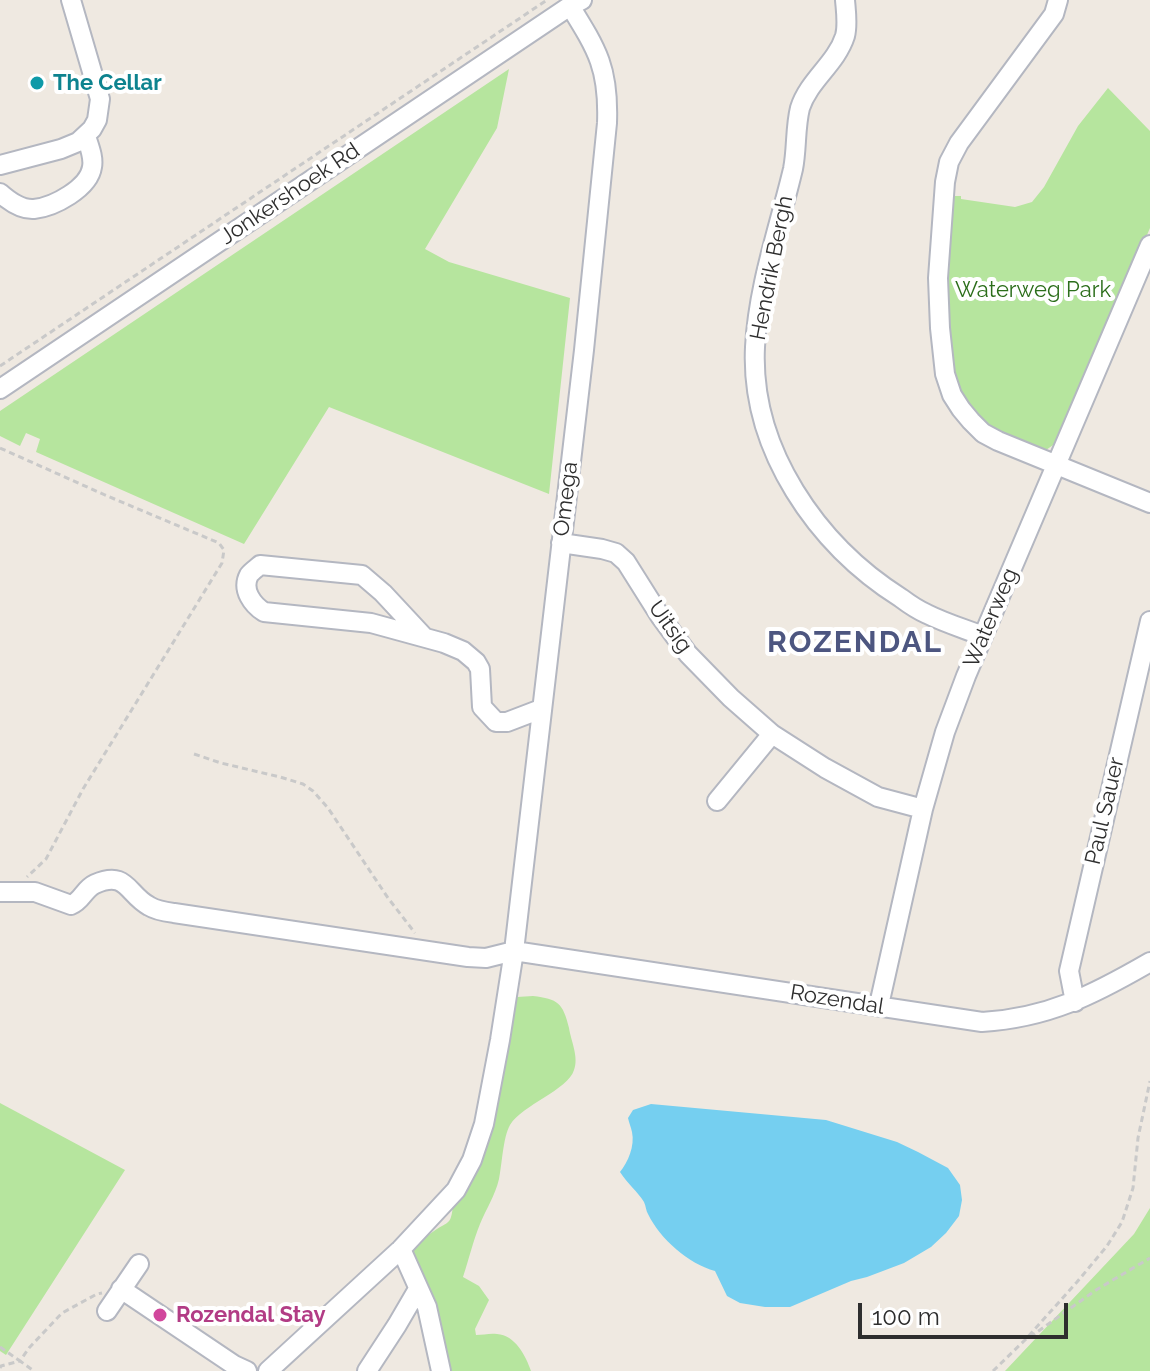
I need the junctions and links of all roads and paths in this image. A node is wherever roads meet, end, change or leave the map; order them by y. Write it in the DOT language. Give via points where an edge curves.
graph roads {
  1 [pos="71,0"];
  2 [pos="547,0"];
  3 [pos="845,0"];
  4 [pos="1058,0"];
  5 [pos="576,3"];
  6 [pos="86,136"];
  7 [pos="0,165"];
  8 [pos="0,193"];
  9 [pos="1150,245"];
  10 [pos="0,366"];
  11 [pos="0,389"];
  12 [pos="0,448"];
  13 [pos="1056,466"];
  14 [pos="1150,503"];
  15 [pos="561,543"];
  16 [pos="1150,621"];
  17 [pos="983,636"];
  18 [pos="424,637"];
  19 [pos="541,709"];
  20 [pos="772,734"];
  21 [pos="194,754"];
  22 [pos="717,801"];
  23 [pos="923,809"];
  24 [pos="5,892"];
  25 [pos="429,951"];
  26 [pos="514,951"];
  27 [pos="1150,962"];
  28 [pos="1075,1002"];
  29 [pos="879,1005"];
  30 [pos="1150,1081"];
  31 [pos="401,1249"];
  32 [pos="1150,1258"];
  33 [pos="139,1264"];
  34 [pos="121,1289"];
  35 [pos="418,1289"];
  36 [pos="107,1311"];
  37 [pos="1025,1340"];
  38 [pos="0,1347"];
  39 [pos="20,1361"];
  40 [pos="0,1368"];
  41 [pos="34,1371"];
  42 [pos="247,1371"];
  43 [pos="268,1371"];
  44 [pos="367,1371"];
  45 [pos="441,1371"];
  46 [pos="993,1371"];
  1 -- 6 [label="street" via="100,99 97,120"];
  2 -- 10 [label="path"];
  3 -- 17 [label="street, Hendrik Bergh" via="840,48 810,86 799,111 793,166 758,313 757,400 785,473 837,547 926,614"];
  4 -- 13 [label="street" via="1054,14 949,162 938,278 945,374 952,395 983,433"];
  5 -- 11 [label="street, Jonkershoek Rd"];
  5 -- 15 [label="street, Omega" via="608,93"];
  6 -- 7 [label="street" via="61,149"];
  6 -- 8 [label="street" via="92,170 75,192 33,209"];
  9 -- 13 [label="street, Waterweg"];
  12 -- 24 [label="path" via="219,543 224,550 222,563 46,859"];
  13 -- 14 [label="street"];
  13 -- 17 [label="street, Waterweg"];
  15 -- 19 [label="street, Omega"];
  15 -- 20 [label="street, Uitsig" via="616,553 626,562 688,654"];
  16 -- 28 [label="street, Paul Sauer" via="1069,971"];
  17 -- 23 [label="street, Waterweg" via="945,732"];
  18 -- 18 [label="street" via="371,623 264,612 253,605 247,591 249,575 260,565 362,575"];
  18 -- 19 [label="street" via="463,651 476,662 482,707 496,722"];
  19 -- 26 [label="street, Omega"];
  20 -- 22 [label="street"];
  20 -- 23 [label="street, Uitsig" via="878,797"];
  21 -- 25 [label="path" via="313,791"];
  23 -- 29 [label="street, Waterweg"];
  24 -- 25 [label="street, Rozendal" via="35,892 75,905 91,886 117,880 155,909"];
  25 -- 26 [label="street, Rozendal" via="486,958"];
  26 -- 29 [label="street, Rozendal"];
  26 -- 31 [label="street, Omega" via="484,1124 472,1160 456,1190"];
  27 -- 28 [label="street, Rozendal"];
  28 -- 29 [label="street, Rozendal" via="1027,1017 982,1022"];
  30 -- 37 [label="path" via="1133,1188 1122,1222 1099,1257"];
  31 -- 35 [label="street"];
  31 -- 43 [label="street, Omega"];
  32 -- 37 [label="path"];
  33 -- 34 [label="street"];
  34 -- 36 [label="street"];
  34 -- 39 [label="path" via="97,1294 62,1313"];
  34 -- 42 [label="street"];
  35 -- 44 [label="street"];
  35 -- 45 [label="street"];
  37 -- 46 [label="path"];
  38 -- 39 [label="path"];
  39 -- 40 [label="path"];
  39 -- 41 [label="path"];
}
